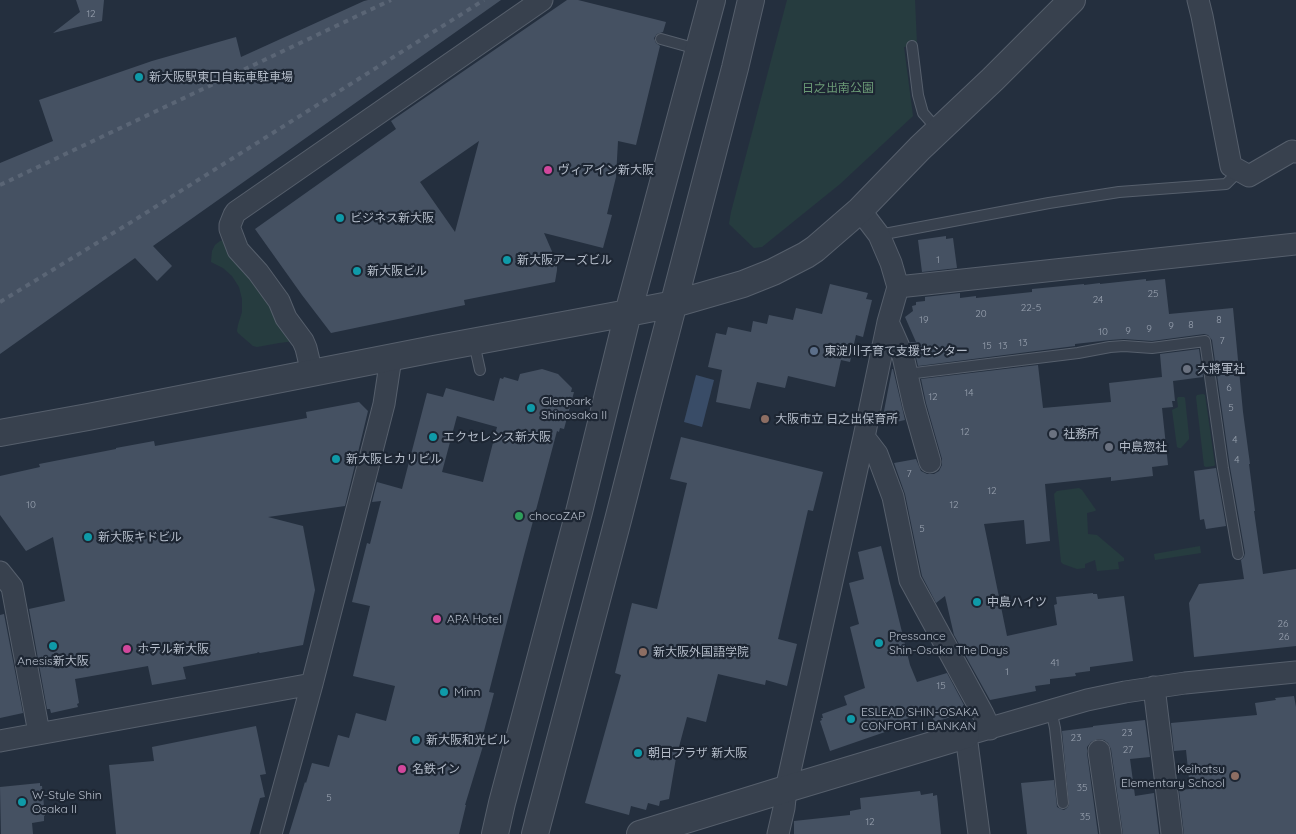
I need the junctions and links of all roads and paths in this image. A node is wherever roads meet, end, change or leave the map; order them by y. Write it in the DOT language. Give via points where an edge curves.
graph roads {
  1 [pos="542,0"];
  2 [pos="712,0"];
  3 [pos="751,0"];
  4 [pos="1072,0"];
  5 [pos="1198,0"];
  6 [pos="661,39"];
  7 [pos="912,46"];
  8 [pos="698,49"];
  9 [pos="939,131"];
  10 [pos="1296,152"];
  11 [pos="1239,171"];
  12 [pos="860,210"];
  13 [pos="879,235"];
  14 [pos="1296,244"];
  15 [pos="898,287"];
  16 [pos="674,304"];
  17 [pos="628,313"];
  18 [pos="888,322"];
  19 [pos="474,342"];
  20 [pos="391,358"];
  21 [pos="480,370"];
  22 [pos="312,373"];
  23 [pos="907,374"];
  24 [pos="0,433"];
  25 [pos="864,437"];
  26 [pos="930,462"];
  27 [pos="1238,554"];
  28 [pos="0,572"];
  29 [pos="1296,672"];
  30 [pos="312,684"];
  31 [pos="1154,687"];
  32 [pos="1051,710"];
  33 [pos="978,732"];
  34 [pos="38,733"];
  35 [pos="0,741"];
  36 [pos="1100,751"];
  37 [pos="786,789"];
  38 [pos="1063,803"];
  39 [pos="271,834"];
  40 [pos="495,834"];
  41 [pos="535,834"];
  42 [pos="640,834"];
  43 [pos="778,834"];
  44 [pos="979,834"];
  45 [pos="1110,834"];
  46 [pos="1172,834"];
  1 -- 22 [label="street" via="234,214 230,229 238,250 279,301 286,318 303,341"];
  2 -- 8 [label="street"];
  3 -- 16 [label="street"];
  4 -- 9 [label="street"];
  5 -- 11 [label="street" via="1231,166"];
  6 -- 8 [label="lane"];
  7 -- 9 [label="lane" via="923,113"];
  8 -- 17 [label="street"];
  9 -- 12 [label="street"];
  10 -- 11 [label="street" via="1292,151 1249,176"];
  11 -- 13 [label="lane" via="1226,184 1120,192"];
  12 -- 13 [label="street"];
  12 -- 16 [label="street" via="806,255 743,284"];
  13 -- 15 [label="street"];
  14 -- 15 [label="street"];
  15 -- 18 [label="street"];
  16 -- 17 [label="street"];
  16 -- 41 [label="street"];
  17 -- 19 [label="street"];
  17 -- 40 [label="street"];
  18 -- 23 [label="street"];
  18 -- 25 [label="street"];
  19 -- 20 [label="street"];
  19 -- 21 [label="lane"];
  20 -- 22 [label="street"];
  20 -- 30 [label="street" via="384,404"];
  22 -- 24 [label="street"];
  23 -- 26 [label="street"];
  23 -- 27 [label="lane" via="1110,347 1152,348 1205,341"];
  25 -- 33 [label="street" via="877,454 893,497 910,580 983,714"];
  25 -- 37 [label="street"];
  28 -- 34 [label="street" via="12,587"];
  29 -- 31 [label="street"];
  30 -- 34 [label="street"];
  30 -- 39 [label="street"];
  31 -- 32 [label="street"];
  31 -- 46 [label="street"];
  32 -- 33 [label="street"];
  32 -- 38 [label="lane"];
  33 -- 37 [label="street"];
  33 -- 44 [label="street"];
  34 -- 35 [label="street"];
  36 -- 45 [label="street"];
  37 -- 42 [label="street"];
  37 -- 43 [label="street"];
}
